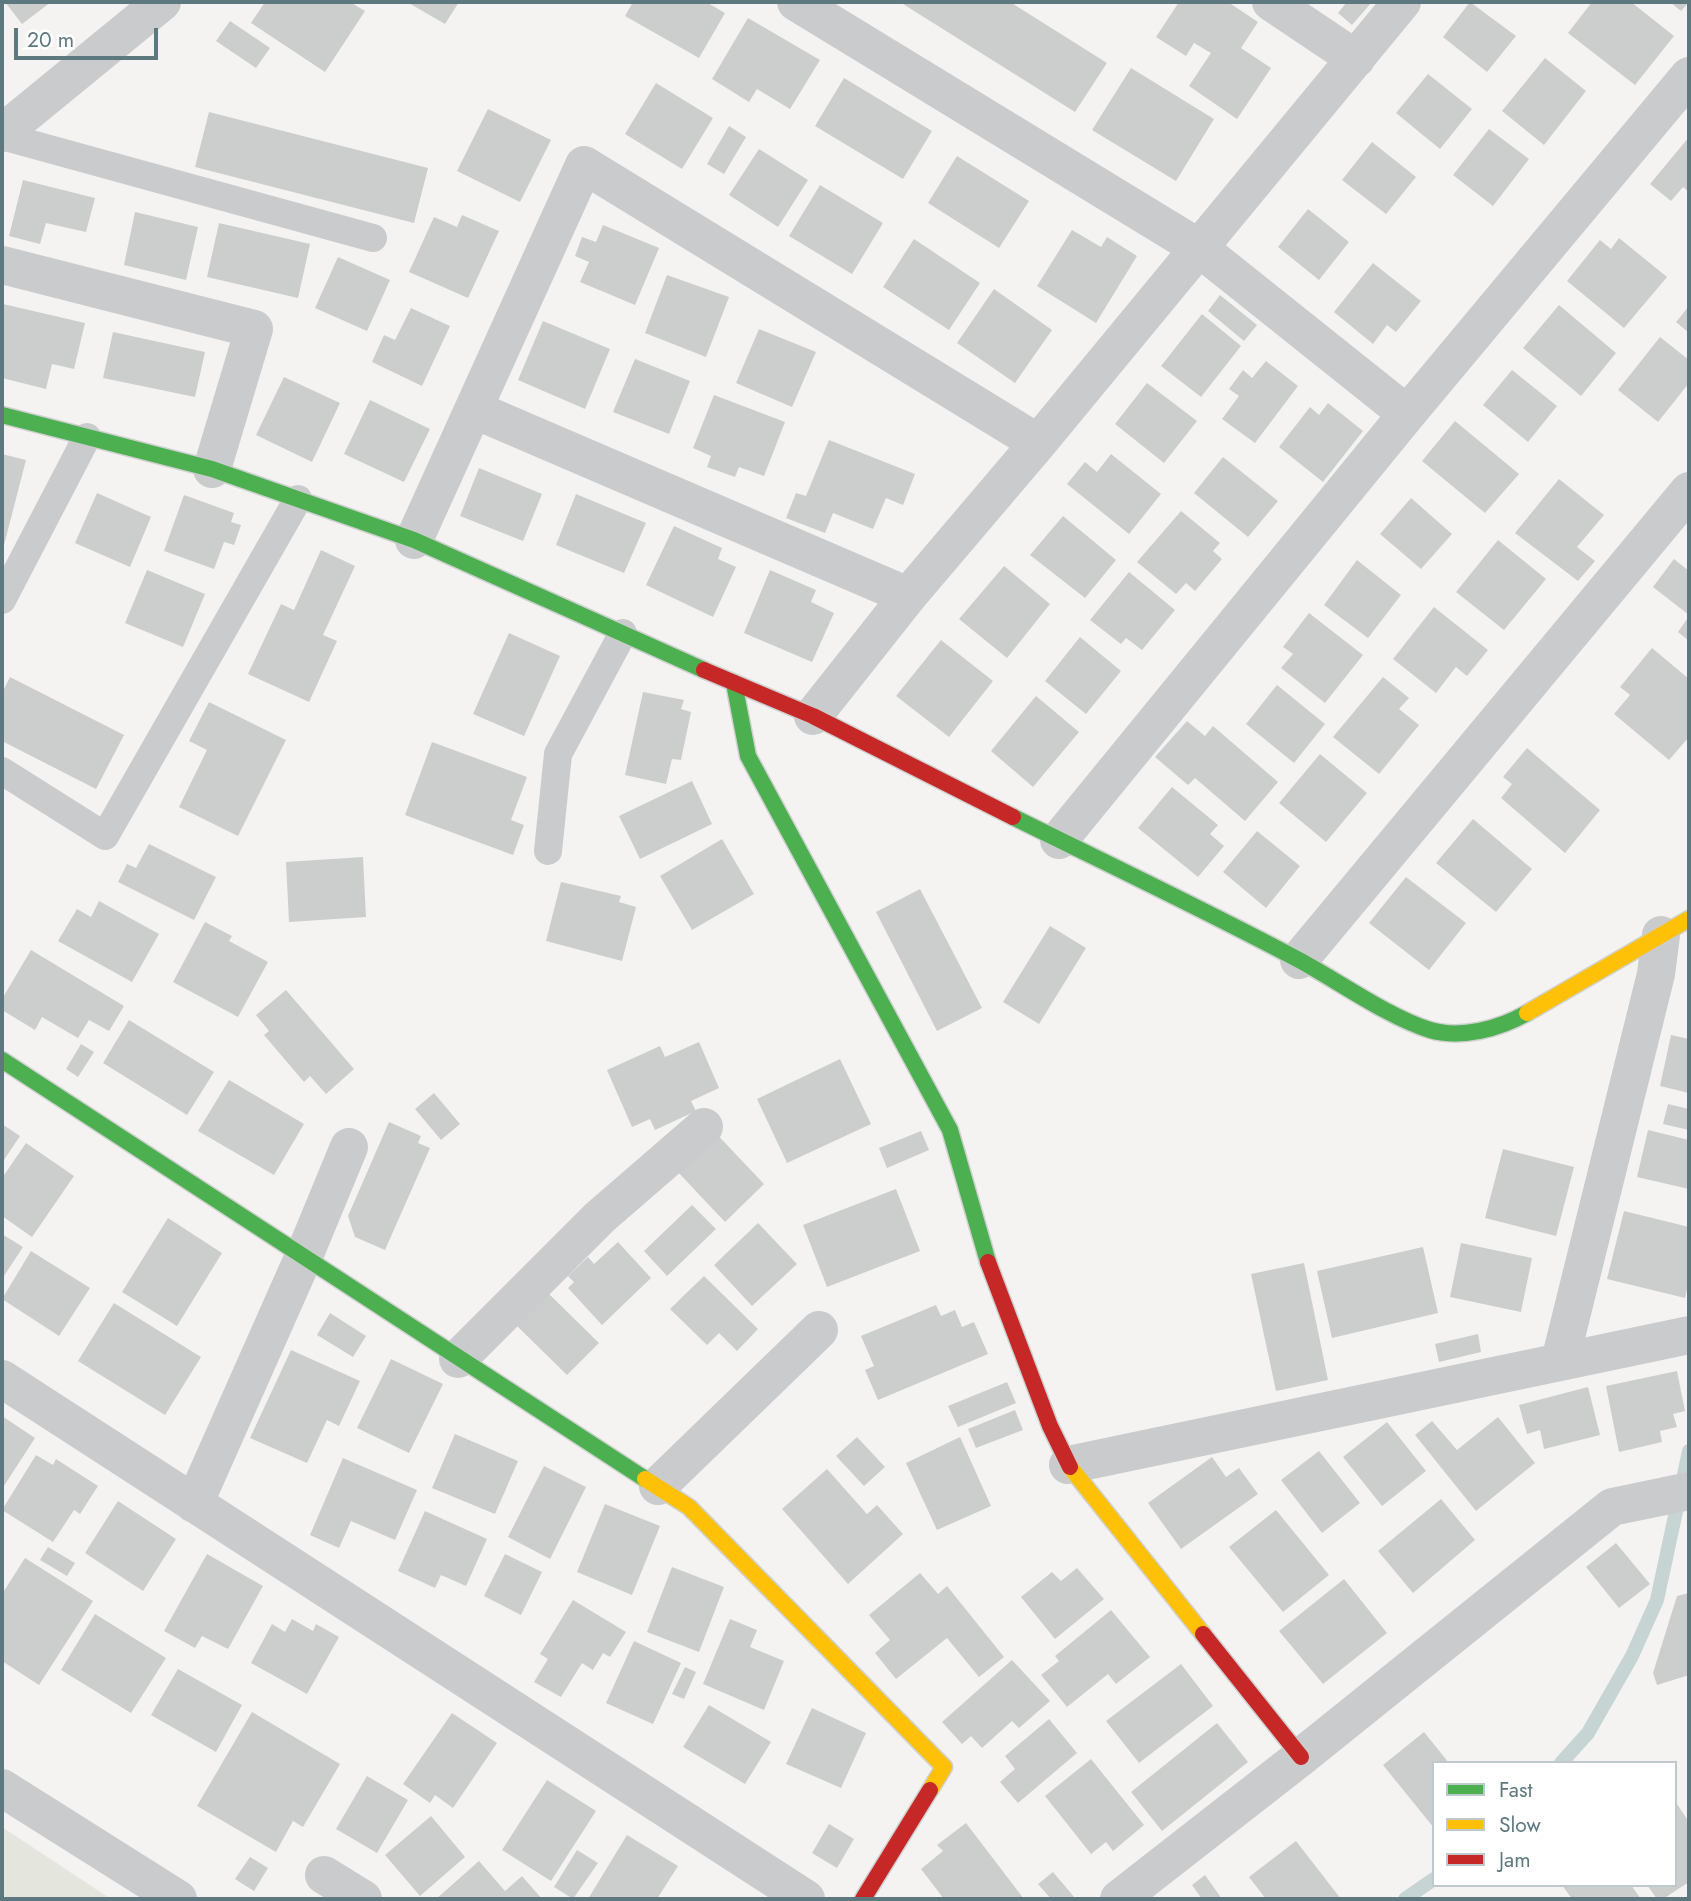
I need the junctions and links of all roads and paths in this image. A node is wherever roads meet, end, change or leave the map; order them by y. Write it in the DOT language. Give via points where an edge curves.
graph roads {
  1 [pos="160,2"];
  2 [pos="796,2"];
  3 [pos="1271,2"];
  4 [pos="1402,2"];
  5 [pos="1356,59"];
  6 [pos="1689,76"];
  7 [pos="2,134"];
  8 [pos="373,238"];
  9 [pos="1199,248"];
  10 [pos="2,265"];
  11 [pos="475,410"];
  12 [pos="1407,414"];
  13 [pos="2,415"];
  14 [pos="87,437"];
  15 [pos="1038,443"];
  16 [pos="212,469"];
  17 [pos="1689,491"];
  18 [pos="298,499"];
  19 [pos="414,540"];
  20 [pos="908,596"];
  21 [pos="2,600"];
  22 [pos="623,633"];
  23 [pos="734,683"];
  24 [pos="813,716"];
  25 [pos="2,771"];
  26 [pos="1059,840"];
  27 [pos="548,851"];
  28 [pos="1675,927"];
  29 [pos="1299,960"];
  30 [pos="2,1060"];
  31 [pos="704,1127"];
  32 [pos="349,1147"];
  33 [pos="304,1256"];
  34 [pos="819,1330"];
  35 [pos="1689,1335"];
  36 [pos="458,1359"];
  37 [pos="1560,1361"];
  38 [pos="2,1379"];
  39 [pos="1068,1465"];
  40 [pos="658,1486"];
  41 [pos="1677,1494"];
  42 [pos="194,1504"];
  43 [pos="1301,1757"];
  44 [pos="2,1787"];
  45 [pos="324,1875"];
  46 [pos="178,1899"];
  47 [pos="363,1899"];
  48 [pos="806,1899"];
  49 [pos="863,1899"];
  50 [pos="1119,1899"];
  1 -- 7 [label="street"];
  2 -- 9 [label="street"];
  3 -- 5 [label="street"];
  4 -- 5 [label="street"];
  5 -- 9 [label="street"];
  6 -- 12 [label="street"];
  7 -- 8 [label="lane"];
  9 -- 12 [label="street"];
  9 -- 15 [label="street"];
  10 -- 16 [label="street" via="254,329"];
  11 -- 15 [label="street" via="584,165"];
  11 -- 19 [label="street"];
  11 -- 20 [label="street"];
  12 -- 26 [label="street"];
  13 -- 14 [label="street"];
  14 -- 16 [label="street"];
  14 -- 21 [label="lane"];
  15 -- 20 [label="street"];
  16 -- 18 [label="street"];
  17 -- 29 [label="street"];
  18 -- 19 [label="street"];
  18 -- 25 [label="lane" via="105,835"];
  19 -- 22 [label="street"];
  20 -- 24 [label="street"];
  22 -- 23 [label="street"];
  22 -- 27 [label="lane" via="558,754"];
  23 -- 24 [label="street"];
  23 -- 39 [label="street" via="748,756 950,1130 988,1263"];
  24 -- 26 [label="street"];
  26 -- 29 [label="street"];
  28 -- 29 [label="street" via="1518,1018 1455,1034 1408,1021"];
  28 -- 37 [label="street" via="1656,974"];
  30 -- 33 [label="street"];
  31 -- 36 [label="street" via="600,1217"];
  32 -- 33 [label="street"];
  33 -- 36 [label="street"];
  33 -- 42 [label="street"];
  34 -- 40 [label="street"];
  35 -- 37 [label="street"];
  36 -- 40 [label="street"];
  37 -- 39 [label="street"];
  38 -- 42 [label="street"];
  39 -- 43 [label="street"];
  40 -- 49 [label="street" via="690,1507 944,1767"];
  41 -- 43 [label="street" via="1612,1507"];
  42 -- 48 [label="street"];
  43 -- 50 [label="street"];
  44 -- 46 [label="street"];
  45 -- 47 [label="street"];
}
